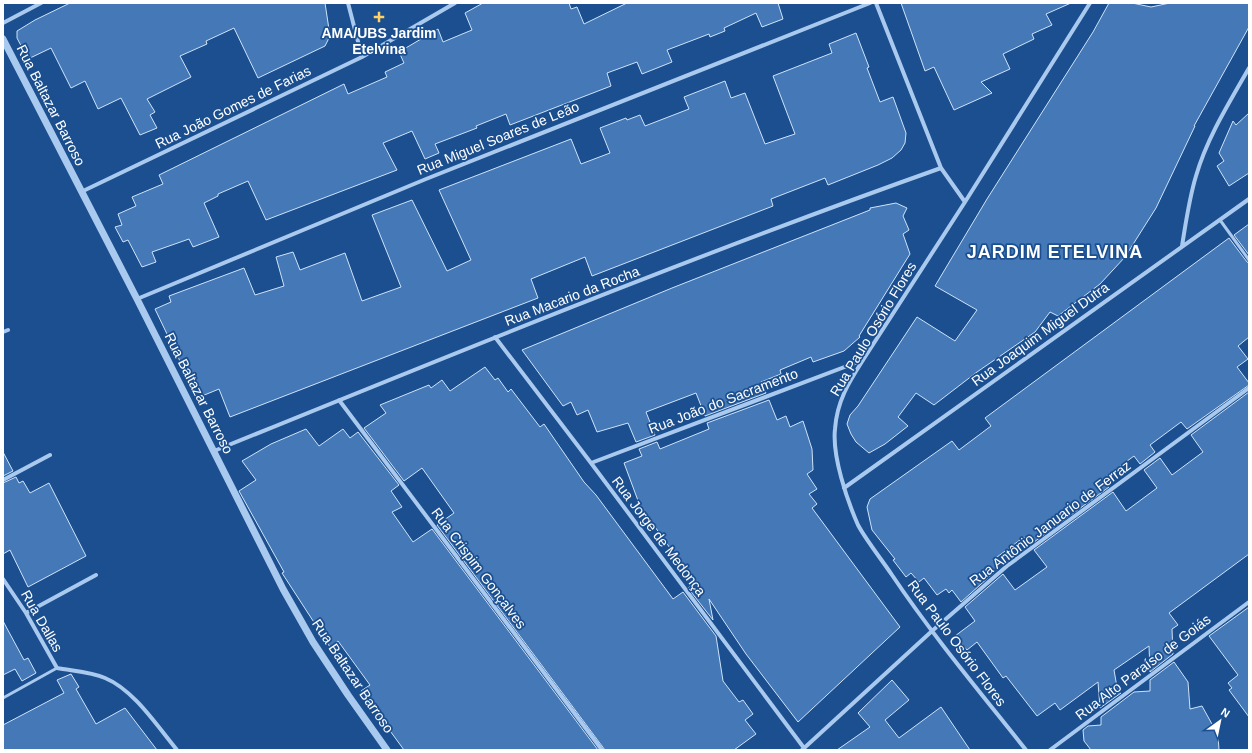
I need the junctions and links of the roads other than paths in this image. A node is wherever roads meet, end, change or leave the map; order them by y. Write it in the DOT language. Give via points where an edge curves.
graph roads {
  1 [pos="42,3"];
  2 [pos="348,3"];
  3 [pos="455,3"];
  4 [pos="870,3"];
  5 [pos="876,3"];
  6 [pos="1088,4"];
  7 [pos="3,23"];
  8 [pos="4,43"];
  9 [pos="362,57"];
  10 [pos="1249,68"];
  11 [pos="941,168"];
  12 [pos="81,192"];
  13 [pos="1249,199"];
  14 [pos="965,202"];
  15 [pos="1220,220"];
  16 [pos="1182,246"];
  17 [pos="1249,260"];
  18 [pos="137,299"];
  19 [pos="8,330"];
  20 [pos="3,332"];
  21 [pos="495,337"];
  22 [pos="863,360"];
  23 [pos="1249,388"];
  24 [pos="339,400"];
  25 [pos="214,451"];
  26 [pos="50,455"];
  27 [pos="591,463"];
  28 [pos="3,480"];
  29 [pos="844,488"];
  30 [pos="96,575"];
  31 [pos="3,579"];
  32 [pos="1249,602"];
  33 [pos="26,613"];
  34 [pos="932,631"];
  35 [pos="57,668"];
  36 [pos="3,698"];
  37 [pos="803,749"];
  38 [pos="177,750"];
  39 [pos="388,750"];
  40 [pos="602,750"];
  41 [pos="1026,750"];
  42 [pos="1050,750"];
  1 -- 7 [label="street"];
  2 -- 9 [label="street"];
  3 -- 9 [label="street, Rua João Gomes de Farias"];
  4 -- 18 [label="street, Rua Miguel Soares de Leão" via="426,179"];
  5 -- 11 [label="street"];
  6 -- 14 [label="street, Rua Paulo Osório Flores"];
  8 -- 12 [label="street, Rua Baltazar Barroso"];
  9 -- 12 [label="street, Rua João Gomes de Farias"];
  10 -- 16 [label="street" via="1224,111 1196,175"];
  11 -- 14 [label="street"];
  11 -- 21 [label="street, Rua Macario da Rocha"];
  12 -- 18 [label="street, Rua Baltazar Barroso"];
  13 -- 15 [label="street, Rua Joaquim Miguel Dutra"];
  14 -- 22 [label="street, Rua Paulo Osório Flores"];
  15 -- 16 [label="street, Rua Joaquim Miguel Dutra"];
  15 -- 17 [label="lane"];
  16 -- 29 [label="street, Rua Joaquim Miguel Dutra"];
  18 -- 25 [label="street, Rua Baltazar Barroso"];
  19 -- 20 [label="street"];
  21 -- 24 [label="street, Rua Macario da Rocha"];
  21 -- 27 [label="street, Rua Jorge de Medonça"];
  22 -- 27 [label="street, Rua João do Sacramento"];
  22 -- 29 [label="street, Rua Paulo Osório Flores" via="838,406 834,430 836,457"];
  23 -- 34 [label="street, Rua Antônio Januario de Ferraz" via="1007,566"];
  24 -- 25 [label="street, Rua Macario da Rocha"];
  24 -- 40 [label="street, Rua Crispim Gonçalves"];
  25 -- 39 [label="street, Rua Baltazar Barroso" via="283,589 313,642"];
  26 -- 28 [label="street"];
  27 -- 37 [label="street, Rua Jorge de Medonça"];
  29 -- 34 [label="street, Rua Paulo Osório Flores" via="859,526"];
  30 -- 33 [label="street"];
  31 -- 33 [label="street, Rua Dallas"];
  32 -- 42 [label="street, Rua Alto Paraíso de Goiás"];
  33 -- 35 [label="street, Rua Dallas"];
  34 -- 37 [label="street, Rua Antônio Januario de Ferraz"];
  34 -- 41 [label="street, Rua Paulo Osório Flores"];
  35 -- 36 [label="lane"];
  35 -- 38 [label="street, Rua Dallas" via="89,673 116,683 131,694"];
}
